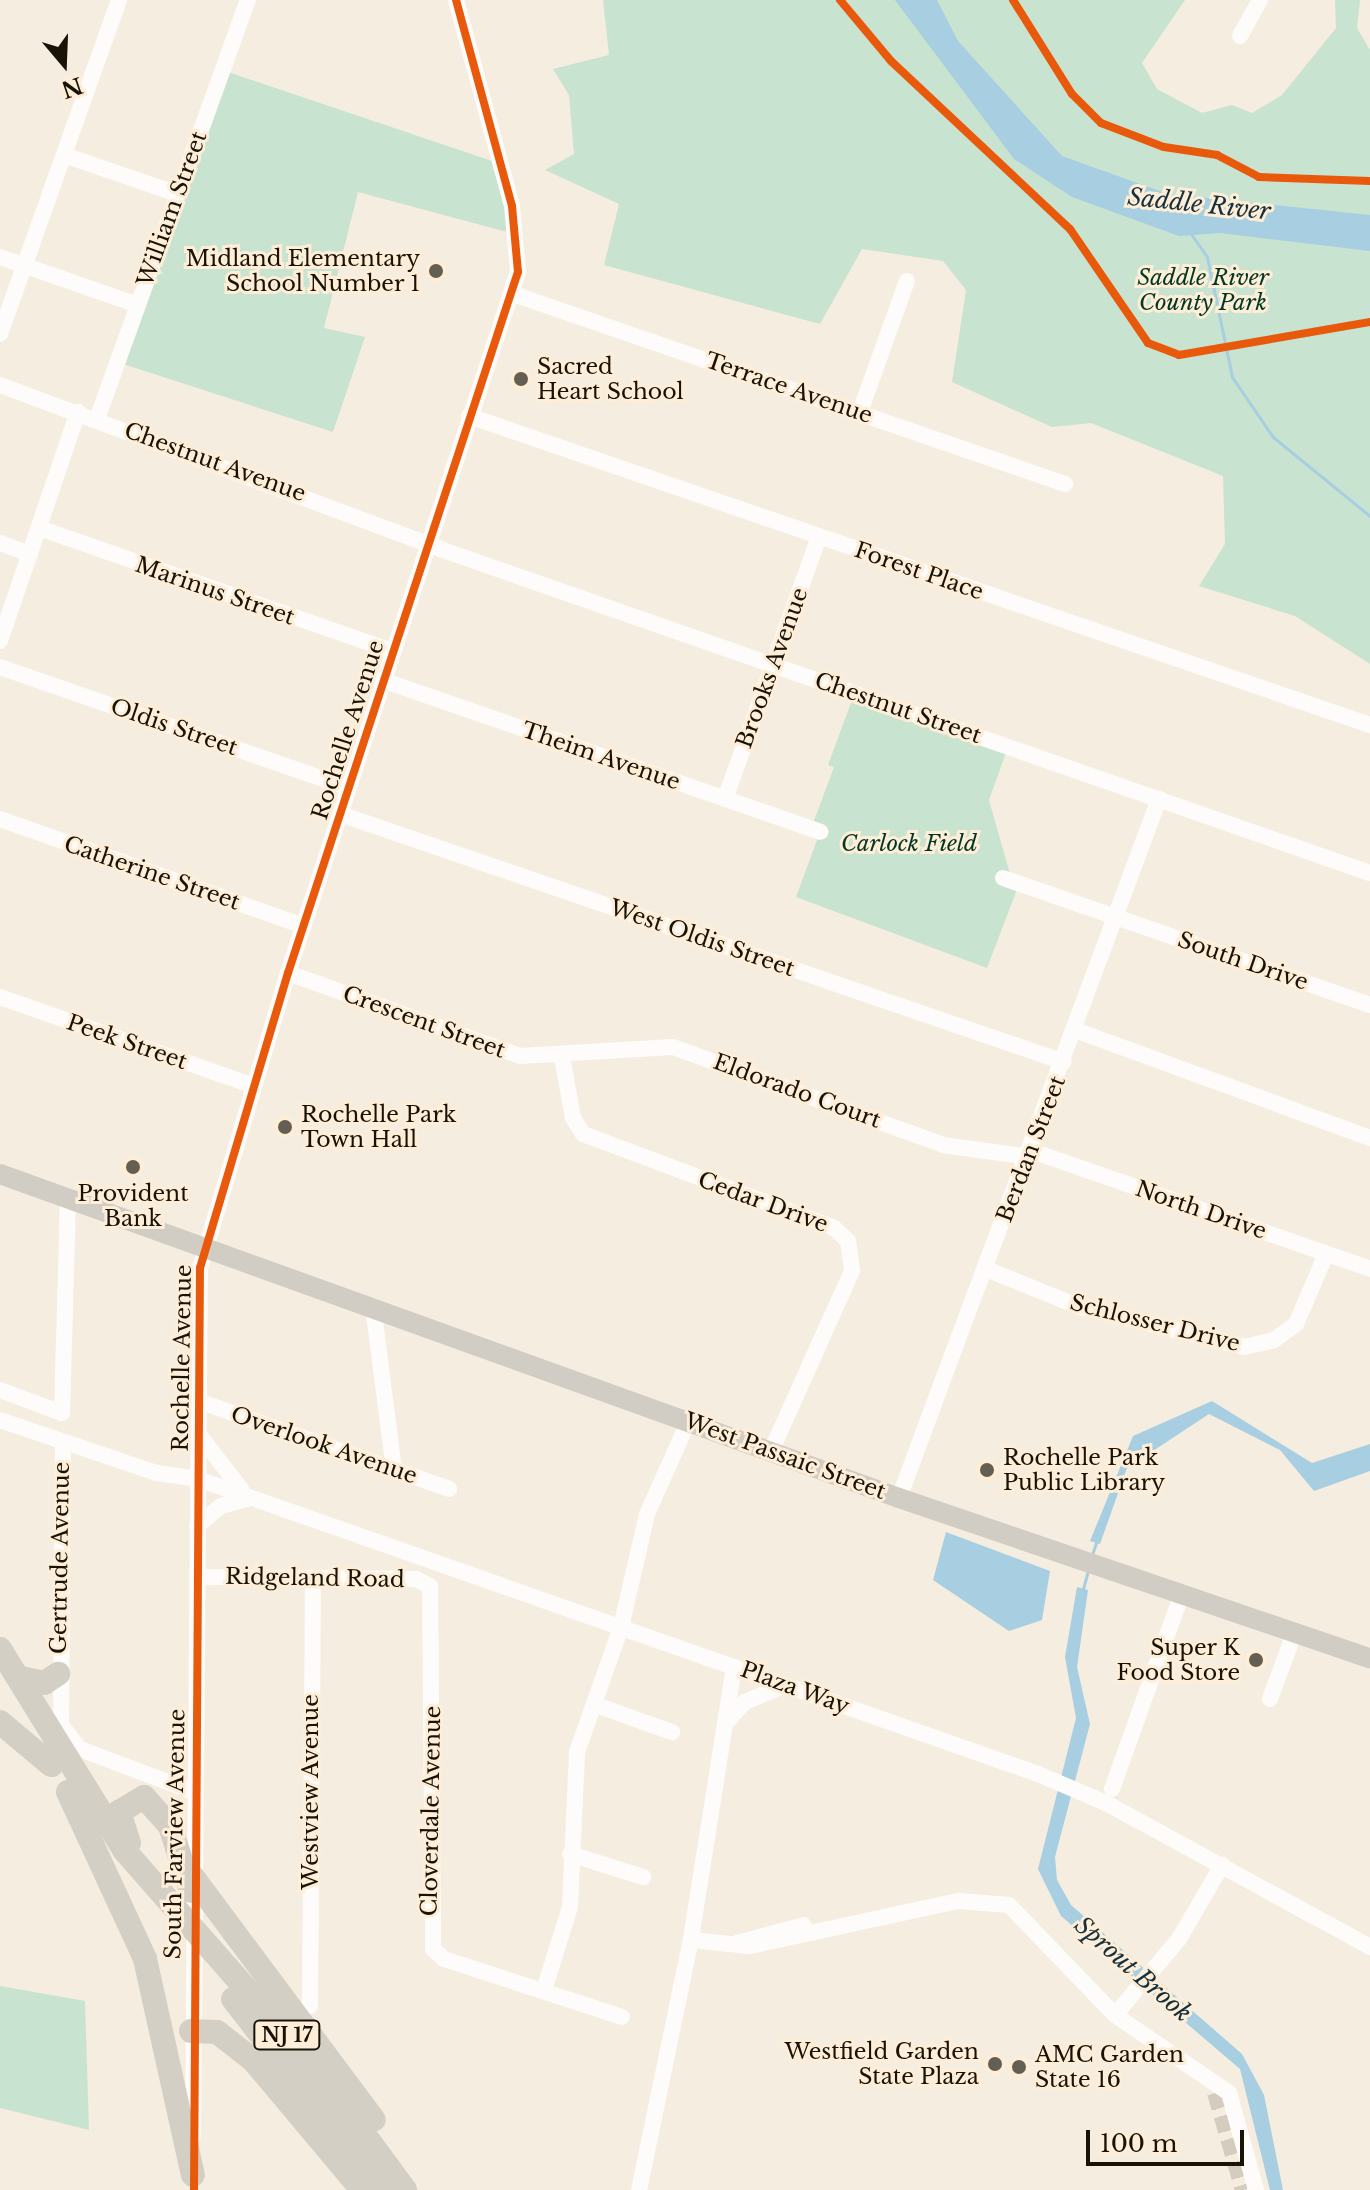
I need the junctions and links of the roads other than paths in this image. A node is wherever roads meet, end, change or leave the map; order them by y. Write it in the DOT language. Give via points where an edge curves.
graph roads {
  1 [pos="119,0"];
  2 [pos="248,0"];
  3 [pos="456,0"];
  4 [pos="1260,0"];
  5 [pos="1240,36"];
  6 [pos="64,155"];
  7 [pos="178,194"];
  8 [pos="0,257"];
  9 [pos="24,266"];
  10 [pos="907,281"];
  11 [pos="513,294"];
  12 [pos="138,305"];
  13 [pos="0,334"];
  14 [pos="0,385"];
  15 [pos="78,412"];
  16 [pos="860,412"];
  17 [pos="469,416"];
  18 [pos="97,419"];
  19 [pos="1065,484"];
  20 [pos="39,528"];
  21 [pos="819,536"];
  22 [pos="428,541"];
  23 [pos="0,543"];
  24 [pos="30,554"];
  25 [pos="0,641"];
  26 [pos="392,651"];
  27 [pos="773,664"];
  28 [pos="0,667"];
  29 [pos="382,680"];
  30 [pos="1370,725"];
  31 [pos="349,788"];
  32 [pos="725,799"];
  33 [pos="1159,799"];
  34 [pos="340,814"];
  35 [pos="0,819"];
  36 [pos="820,832"];
  37 [pos="1370,873"];
  38 [pos="1003,878"];
  39 [pos="1116,917"];
  40 [pos="304,926"];
  41 [pos="288,973"];
  42 [pos="0,997"];
  43 [pos="1370,1005"];
  44 [pos="1075,1030"];
  45 [pos="562,1057"];
  46 [pos="1064,1062"];
  47 [pos="254,1086"];
  48 [pos="1370,1138"];
  49 [pos="1031,1154"];
  50 [pos="0,1174"];
  51 [pos="68,1197"];
  52 [pos="204,1244"];
  53 [pos="1326,1254"];
  54 [pos="986,1269"];
  55 [pos="1370,1269"];
  56 [pos="373,1306"];
  57 [pos="0,1390"];
  58 [pos="198,1401"];
  59 [pos="0,1420"];
  60 [pos="689,1420"];
  61 [pos="198,1432"];
  62 [pos="63,1443"];
  63 [pos="772,1449"];
  64 [pos="394,1470"];
  65 [pos="198,1479"];
  66 [pos="449,1489"];
  67 [pos="252,1498"];
  68 [pos="899,1498"];
  69 [pos="197,1526"];
  70 [pos="197,1577"];
  71 [pos="313,1579"];
  72 [pos="430,1586"];
  73 [pos="1182,1593"];
  74 [pos="621,1627"];
  75 [pos="1295,1631"];
  76 [pos="0,1649"];
  77 [pos="1370,1658"];
  78 [pos="734,1667"];
  79 [pos="58,1674"];
  80 [pos="11,1676"];
  81 [pos="785,1685"];
  82 [pos="1270,1699"];
  83 [pos="596,1705"];
  84 [pos="0,1722"];
  85 [pos="724,1726"];
  86 [pos="672,1732"];
  87 [pos="70,1742"];
  88 [pos="51,1765"];
  89 [pos="1112,1789"];
  90 [pos="191,1791"];
  91 [pos="68,1792"];
  92 [pos="570,1854"];
  93 [pos="1222,1865"];
  94 [pos="643,1877"];
  95 [pos="192,1883"];
  96 [pos="156,1890"];
  97 [pos="691,1940"];
  98 [pos="1370,1947"];
  99 [pos="544,1990"];
  100 [pos="310,2006"];
  101 [pos="1115,2015"];
  102 [pos="622,2017"];
  103 [pos="191,2022"];
  104 [pos="1195,2068"];
  105 [pos="1215,2093"];
  106 [pos="193,2183"];
  107 [pos="362,2190"];
  108 [pos="381,2190"];
  109 [pos="405,2190"];
  110 [pos="417,2190"];
  111 [pos="639,2190"];
  112 [pos="1256,2190"];
  1 -- 6 [label="street"];
  2 -- 7 [label="street, William Street"];
  3 -- 11 [label="street, Rochelle Avenue" via="518,235"];
  4 -- 5 [label="street"];
  6 -- 7 [label="street"];
  6 -- 9 [label="street"];
  7 -- 12 [label="street, William Street"];
  8 -- 9 [label="street"];
  9 -- 12 [label="street"];
  9 -- 13 [label="street"];
  10 -- 16 [label="street"];
  11 -- 16 [label="street, Terrace Avenue"];
  11 -- 17 [label="street, Rochelle Avenue"];
  12 -- 18 [label="street, William Street"];
  14 -- 15 [label="street, Chestnut Avenue"];
  15 -- 18 [label="street, Chestnut Avenue"];
  15 -- 20 [label="street"];
  16 -- 19 [label="street, Terrace Avenue"];
  17 -- 21 [label="street, Forest Place"];
  17 -- 22 [label="street, Rochelle Avenue"];
  18 -- 22 [label="street, Chestnut Avenue"];
  20 -- 24 [label="street"];
  20 -- 26 [label="street, Marinus Street"];
  21 -- 27 [label="street, Brooks Avenue"];
  21 -- 30 [label="street, Forest Place"];
  22 -- 26 [label="street, Rochelle Avenue"];
  22 -- 27 [label="street, Chestnut Street"];
  23 -- 24 [label="street"];
  24 -- 25 [label="street"];
  26 -- 29 [label="street, Rochelle Avenue"];
  27 -- 32 [label="street, Brooks Avenue"];
  27 -- 33 [label="street, Chestnut Street"];
  28 -- 31 [label="street, Oldis Street"];
  29 -- 31 [label="street, Rochelle Avenue"];
  29 -- 32 [label="street, Theim Avenue"];
  31 -- 34 [label="street, Rochelle Avenue"];
  32 -- 36 [label="street, Theim Avenue"];
  33 -- 37 [label="street, Chestnut Street"];
  33 -- 39 [label="street, Berdan Street"];
  34 -- 40 [label="street, Rochelle Avenue"];
  34 -- 46 [label="street, West Oldis Street"];
  35 -- 40 [label="street, Catherine Street"];
  38 -- 39 [label="street, South Drive"];
  39 -- 43 [label="street, South Drive"];
  39 -- 44 [label="street, Berdan Street"];
  40 -- 41 [label="street, Rochelle Avenue"];
  41 -- 45 [label="street, Crescent Street" via="520,1056"];
  41 -- 47 [label="street, Rochelle Avenue"];
  42 -- 47 [label="street, Peek Street"];
  44 -- 46 [label="street, Berdan Street"];
  44 -- 48 [label="street"];
  45 -- 49 [label="street, Eldorado Court" via="635,1044 673,1047 943,1145"];
  45 -- 63 [label="street, Cedar Drive" via="573,1118 583,1134 834,1228 848,1241 852,1271"];
  46 -- 49 [label="street, Berdan Street"];
  47 -- 52 [label="street, Rochelle Avenue"];
  49 -- 53 [label="street, North Drive"];
  49 -- 54 [label="street, Berdan Street"];
  50 -- 51 [label="main road, West Passaic Street"];
  51 -- 52 [label="main road, West Passaic Street"];
  51 -- 57 [label="street" via="62,1413"];
  52 -- 56 [label="main road, West Passaic Street"];
  52 -- 58 [label="street, Rochelle Avenue"];
  53 -- 54 [label="street, Schlosser Drive" via="1296,1324 1244,1347 1080,1307"];
  53 -- 55 [label="street, North Drive"];
  54 -- 68 [label="street, Berdan Street"];
  56 -- 60 [label="main road, West Passaic Street"];
  56 -- 64 [label="street"];
  58 -- 61 [label="street, Rochelle Avenue"];
  58 -- 64 [label="street, Overlook Avenue"];
  59 -- 62 [label="street, Plaza Way"];
  60 -- 63 [label="main road, West Passaic Street"];
  60 -- 74 [label="street" via="647,1514"];
  61 -- 65 [label="street, Rochelle Avenue"];
  61 -- 67 [label="street" via="217,1467"];
  62 -- 65 [label="street, Plaza Way"];
  62 -- 79 [label="street, Gertrude Avenue"];
  63 -- 68 [label="main road, West Passaic Street"];
  64 -- 66 [label="street, Overlook Avenue"];
  65 -- 67 [label="street, Plaza Way"];
  65 -- 69 [label="street, South Farview Avenue"];
  67 -- 69 [label="street" via="221,1506"];
  67 -- 74 [label="street, Plaza Way"];
  68 -- 73 [label="main road, West Passaic Street"];
  69 -- 70 [label="street, South Farview Avenue"];
  70 -- 71 [label="street, Ridgeland Road"];
  70 -- 90 [label="street, South Farview Avenue"];
  71 -- 72 [label="street, Ridgeland Road" via="416,1579"];
  71 -- 100 [label="street, Westview Avenue"];
  72 -- 99 [label="street, Cloverdale Avenue" via="429,1934 444,1959"];
  73 -- 75 [label="main road, West Passaic Street"];
  73 -- 89 [label="street"];
  74 -- 78 [label="street, Plaza Way"];
  74 -- 83 [label="street"];
  75 -- 77 [label="main road, West Passaic Street"];
  75 -- 82 [label="street"];
  76 -- 80 [label="highway, NJ 17"];
  78 -- 81 [label="street, Plaza Way"];
  78 -- 85 [label="street"];
  79 -- 80 [label="highway" via="44,1683"];
  79 -- 87 [label="street, Gertrude Avenue"];
  80 -- 87 [label="highway"];
  80 -- 88 [label="highway, NJ 17"];
  80 -- 96 [label="highway, NJ 17" via="94,1808"];
  81 -- 85 [label="street" via="745,1702"];
  81 -- 93 [label="street, Plaza Way" via="1049,1779"];
  83 -- 86 [label="street"];
  83 -- 92 [label="street" via="577,1752"];
  84 -- 88 [label="highway"];
  85 -- 97 [label="street"];
  87 -- 90 [label="street"];
  88 -- 91 [label="highway, NJ 17"];
  90 -- 95 [label="street, South Farview Avenue"];
  91 -- 106 [label="highway" via="145,1959"];
  91 -- 108 [label="highway, NJ 17"];
  92 -- 94 [label="street"];
  92 -- 99 [label="street" via="570,1907"];
  93 -- 98 [label="street, Plaza Way"];
  93 -- 101 [label="street" via="1154,1969"];
  95 -- 96 [label="highway" via="161,1809 133,1797 118,1821"];
  95 -- 103 [label="street, South Farview Avenue"];
  95 -- 110 [label="highway" via="334,2057"];
  96 -- 109 [label="highway, NJ 17" via="314,2066"];
  97 -- 101 [label="street" via="782,1940 827,1926 998,1901 1023,1914"];
  97 -- 111 [label="street"];
  99 -- 102 [label="street, Cloverdale Avenue"];
  101 -- 104 [label="street"];
  103 -- 106 [label="street, South Farview Avenue"];
  103 -- 107 [label="highway" via="217,2032 253,2060"];
  104 -- 105 [label="street"];
  104 -- 112 [label="street" via="1235,2102"];
}
